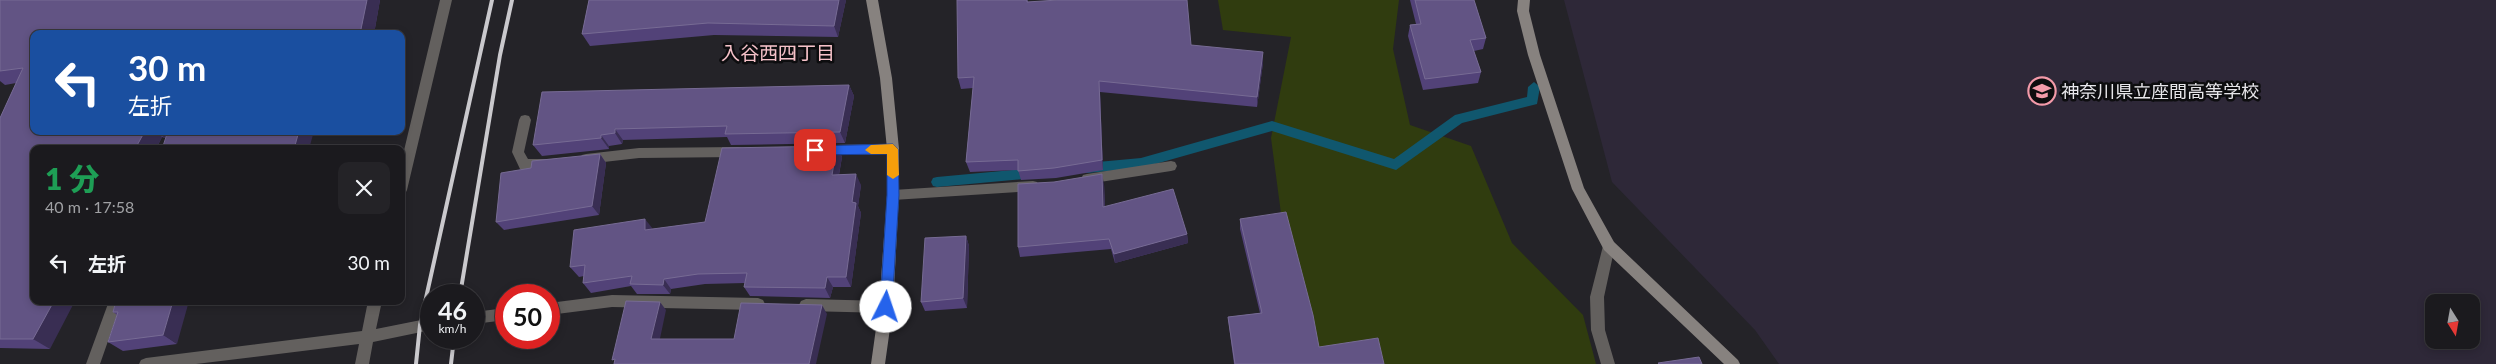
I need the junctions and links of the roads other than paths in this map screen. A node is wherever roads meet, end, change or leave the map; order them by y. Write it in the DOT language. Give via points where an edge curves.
graph roads {
  1 [pos="446,0"];
  2 [pos="872,0"];
  3 [pos="1524,0"];
  4 [pos="526,120"];
  5 [pos="893,149"];
  6 [pos="815,150"];
  7 [pos="746,152"];
  8 [pos="1171,166"];
  9 [pos="405,173"];
  10 [pos="1074,182"];
  11 [pos="1046,185"];
  12 [pos="893,195"];
  13 [pos="1609,246"];
  14 [pos="115,305"];
  15 [pos="374,305"];
  16 [pos="768,305"];
  17 [pos="788,305"];
  18 [pos="886,307"];
  19 [pos="560,308"];
  20 [pos="420,326"];
  21 [pos="366,337"];
  22 [pos="93,364"];
  23 [pos="146,364"];
  24 [pos="362,364"];
  25 [pos="878,364"];
  26 [pos="1608,364"];
  27 [pos="1733,364"];
  1 -- 9 [label="street"];
  2 -- 5 [label="street" via="886,78"];
  3 -- 13 [label="street" via="1523,11 1534,55 1578,189"];
  4 -- 7 [label="street" via="518,152 524,165 639,154"];
  5 -- 6 [label="street"];
  5 -- 12 [label="street"];
  8 -- 10 [label="street"];
  11 -- 12 [label="street"];
  12 -- 18 [label="street"];
  13 -- 26 [label="street" via="1597,296 1598,330"];
  13 -- 27 [label="street"];
  14 -- 22 [label="street"];
  15 -- 21 [label="street"];
  16 -- 19 [label="street" via="612,301"];
  17 -- 18 [label="street"];
  18 -- 25 [label="street"];
  20 -- 21 [label="street"];
  21 -- 23 [label="street"];
  21 -- 24 [label="street"];
}
